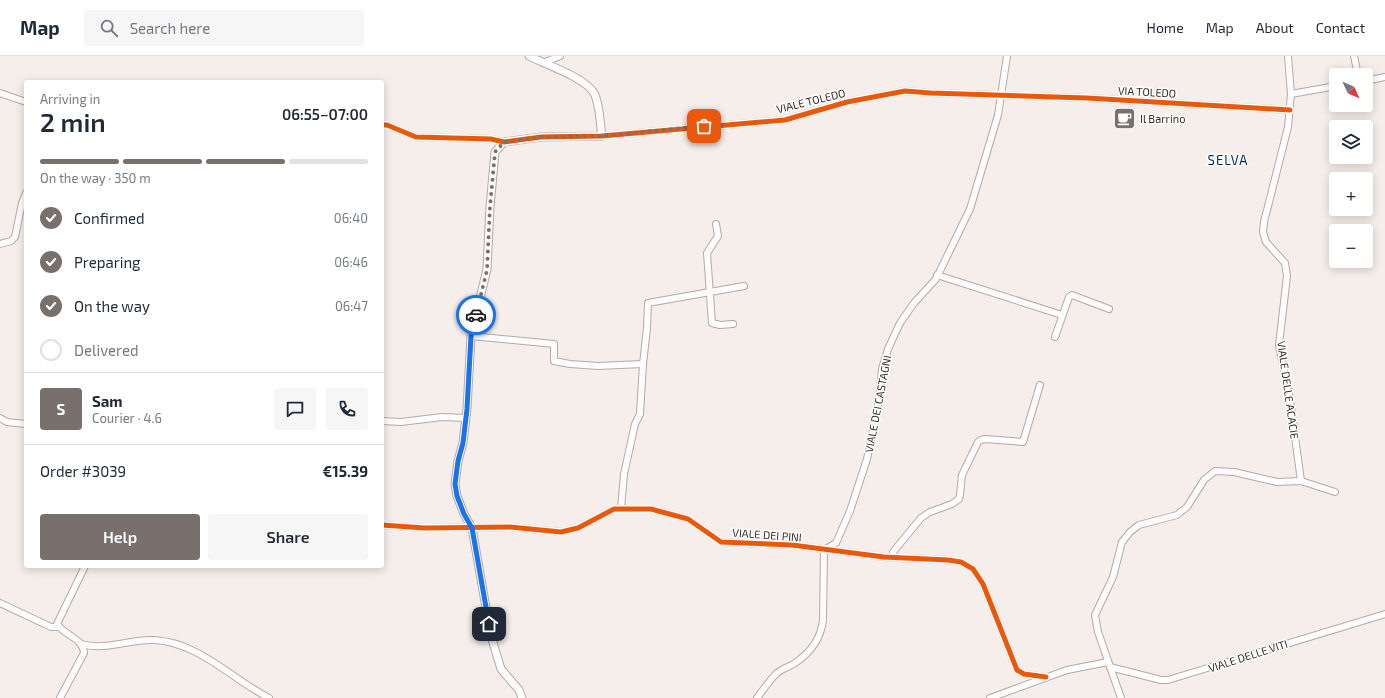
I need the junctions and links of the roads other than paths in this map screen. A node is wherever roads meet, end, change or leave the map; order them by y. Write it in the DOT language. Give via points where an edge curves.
graph roads {
  1 [pos="529,56"];
  2 [pos="561,56"];
  3 [pos="1007,56"];
  4 [pos="1288,56"];
  5 [pos="1354,56"];
  6 [pos="544,59"];
  7 [pos="1357,68"];
  8 [pos="560,71"];
  9 [pos="1385,77"];
  10 [pos="1373,80"];
  11 [pos="1329,87"];
  12 [pos="0,93"];
  13 [pos="1291,94"];
  14 [pos="1002,96"];
  15 [pos="24,101"];
  16 [pos="1290,110"];
  17 [pos="384,125"];
  18 [pos="602,136"];
  19 [pos="504,142"];
  20 [pos="24,198"];
  21 [pos="716,224"];
  22 [pos="0,244"];
  23 [pos="937,275"];
  24 [pos="744,286"];
  25 [pos="710,292"];
  26 [pos="1109,309"];
  27 [pos="1062,315"];
  28 [pos="733,324"];
  29 [pos="471,336"];
  30 [pos="1055,337"];
  31 [pos="642,364"];
  32 [pos="1040,385"];
  33 [pos="0,418"];
  34 [pos="466,418"];
  35 [pos="384,421"];
  36 [pos="24,424"];
  37 [pos="1300,481"];
  38 [pos="1335,492"];
  39 [pos="621,509"];
  40 [pos="384,525"];
  41 [pos="472,528"];
  42 [pos="824,550"];
  43 [pos="893,557"];
  44 [pos="84,568"];
  45 [pos="0,603"];
  46 [pos="1385,614"];
  47 [pos="59,627"];
  48 [pos="81,644"];
  49 [pos="1109,665"];
  50 [pos="1046,677"];
  51 [pos="60,698"];
  52 [pos="269,698"];
  53 [pos="522,698"];
  54 [pos="756,698"];
  55 [pos="990,698"];
  56 [pos="1121,698"];
  1 -- 6 [label="street"];
  2 -- 6 [label="street"];
  2 -- 8 [label="street" via="558,65"];
  3 -- 14 [label="street, VIALE DEI CASTAGNI"];
  4 -- 13 [label="street, VIALE DELLE ACACIE"];
  5 -- 7 [label="street"];
  6 -- 8 [label="street"];
  8 -- 18 [label="street" via="583,82 594,93"];
  9 -- 10 [label="street"];
  11 -- 13 [label="street"];
  12 -- 15 [label="street"];
  13 -- 16 [label="street, VIALE DELLE ACACIE"];
  14 -- 16 [label="street, VIA TOLEDO" via="1087,98"];
  14 -- 18 [label="street, VIALE TOLEDO" via="905,91 847,102 785,120"];
  14 -- 23 [label="street, VIALE DEI CASTAGNI" via="970,208"];
  16 -- 37 [label="street, VIALE DELLE ACACIE" via="1263,232 1266,242 1285,263 1287,276 1279,345 1290,400"];
  17 -- 19 [label="street" via="416,137 490,139"];
  18 -- 19 [label="street, VIALE TOLEDO" via="541,137"];
  19 -- 29 [label="street" via="495,152 487,270"];
  20 -- 22 [label="street" via="15,237"];
  21 -- 25 [label="street" via="718,236 706,253"];
  23 -- 27 [label="street"];
  23 -- 42 [label="street, VIALE DEI CASTAGNI" via="900,323 888,349 882,369 879,400 867,459 850,511 836,543"];
  24 -- 25 [label="street"];
  25 -- 28 [label="street" via="712,324"];
  25 -- 31 [label="street" via="648,303"];
  26 -- 27 [label="street" via="1072,295"];
  27 -- 30 [label="street"];
  29 -- 31 [label="street" via="554,344 554,361 570,364"];
  29 -- 34 [label="street"];
  31 -- 39 [label="street" via="640,414 635,424 624,474"];
  32 -- 43 [label="street" via="1023,442 985,439 978,442 962,475 959,499 921,518 893,552"];
  33 -- 36 [label="street" via="7,422"];
  34 -- 35 [label="street"];
  34 -- 41 [label="street" via="455,484 457,496"];
  37 -- 38 [label="street"];
  37 -- 49 [label="street" via="1277,482 1215,470 1204,480 1187,507 1178,516 1139,525 1130,532 1122,542 1113,578 1096,615 1098,632"];
  39 -- 41 [label="street, VIALE DEI PINI" via="614,509 578,528 561,532 510,527"];
  39 -- 42 [label="street, VIALE DEI PINI" via="651,509 688,520 721,542 792,545"];
  40 -- 41 [label="street, VIALE DEI PINI"];
  41 -- 53 [label="street" via="491,636 501,669 519,690"];
  42 -- 43 [label="street, VIALE DEI PINI"];
  42 -- 54 [label="street" via="823,620 817,642 796,662 777,672"];
  43 -- 50 [label="street, VIALE DEI PINI" via="948,560 961,562 973,569 983,584 1017,670 1024,674"];
  44 -- 47 [label="street" via="57,624"];
  45 -- 47 [label="street" via="51,627"];
  46 -- 49 [label="street, VIALE DELLE VITI" via="1168,680"];
  47 -- 48 [label="street"];
  48 -- 51 [label="street" via="84,653"];
  48 -- 52 [label="street" via="100,647 153,640 169,642 188,648"];
  49 -- 50 [label="street" via="1089,665"];
  49 -- 56 [label="street"];
  50 -- 55 [label="street"];
}
